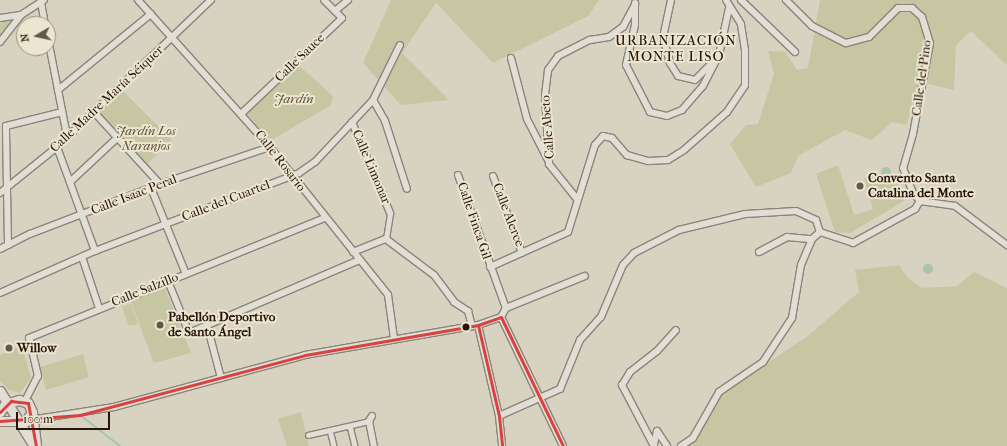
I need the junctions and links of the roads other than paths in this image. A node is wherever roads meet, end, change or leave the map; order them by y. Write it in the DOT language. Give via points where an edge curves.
graph roads {
  1 [pos="138,0"];
  2 [pos="211,0"];
  3 [pos="324,0"];
  4 [pos="348,0"];
  5 [pos="670,0"];
  6 [pos="726,0"];
  7 [pos="741,0"];
  8 [pos="786,0"];
  9 [pos="42,1"];
  10 [pos="636,1"];
  11 [pos="729,8"];
  12 [pos="335,11"];
  13 [pos="21,14"];
  14 [pos="150,14"];
  15 [pos="44,16"];
  16 [pos="0,18"];
  17 [pos="172,37"];
  18 [pos="0,42"];
  19 [pos="400,46"];
  20 [pos="795,52"];
  21 [pos="719,55"];
  22 [pos="51,56"];
  23 [pos="510,58"];
  24 [pos="58,90"];
  25 [pos="373,100"];
  26 [pos="93,111"];
  27 [pos="62,112"];
  28 [pos="242,114"];
  29 [pos="352,122"];
  30 [pos="67,136"];
  31 [pos="117,138"];
  32 [pos="270,146"];
  33 [pos="57,147"];
  34 [pos="549,164"];
  35 [pos="458,175"];
  36 [pos="291,176"];
  37 [pos="493,176"];
  38 [pos="70,182"];
  39 [pos="160,184"];
  40 [pos="151,188"];
  41 [pos="408,189"];
  42 [pos="3,193"];
  43 [pos="577,199"];
  44 [pos="920,202"];
  45 [pos="390,212"];
  46 [pos="82,214"];
  47 [pos="325,218"];
  48 [pos="166,223"];
  49 [pos="7,228"];
  50 [pos="0,230"];
  51 [pos="820,232"];
  52 [pos="386,239"];
  53 [pos="812,240"];
  54 [pos="1006,243"];
  55 [pos="8,245"];
  56 [pos="0,249"];
  57 [pos="95,251"];
  58 [pos="352,252"];
  59 [pos="759,252"];
  60 [pos="522,253"];
  61 [pos="82,257"];
  62 [pos="359,260"];
  63 [pos="490,267"];
  64 [pos="186,274"];
  65 [pos="585,276"];
  66 [pos="168,282"];
  67 [pos="0,292"];
  68 [pos="99,308"];
  69 [pos="506,308"];
  70 [pos="501,317"];
  71 [pos="207,325"];
  72 [pos="475,326"];
  73 [pos="676,330"];
  74 [pos="394,338"];
  75 [pos="222,378"];
  76 [pos="0,391"];
  77 [pos="0,395"];
  78 [pos="542,400"];
  79 [pos="25,401"];
  80 [pos="4,407"];
  81 [pos="29,416"];
  82 [pos="499,416"];
  83 [pos="370,419"];
  84 [pos="0,421"];
  85 [pos="10,421"];
  86 [pos="350,426"];
  87 [pos="330,430"];
  88 [pos="308,435"];
  89 [pos="35,446"];
  90 [pos="334,446"];
  91 [pos="355,446"];
  92 [pos="374,446"];
  93 [pos="502,446"];
  94 [pos="563,446"];
  95 [pos="654,446"];
  96 [pos="666,446"];
  97 [pos="682,446"];
  1 -- 14 [label="street, Calle Rosario"];
  2 -- 17 [label="street, Calle Madre María Séiquer"];
  3 -- 12 [label="street"];
  4 -- 12 [label="street"];
  5 -- 21 [label="street" via="663,37 670,63 678,76 695,80"];
  6 -- 11 [label="street"];
  7 -- 20 [label="street"];
  8 -- 44 [label="street, Calle del Pino" via="812,26 846,43 869,37 898,8 912,8 922,17 930,44 913,134 903,168 913,193"];
  9 -- 13 [label="street"];
  9 -- 15 [label="street"];
  10 -- 21 [label="street" via="635,25 626,65 650,112 667,116 682,110 703,86"];
  10 -- 34 [label="street, Calle Abeto" via="623,27 609,37 590,40 558,56 548,70 545,95 551,141"];
  11 -- 21 [label="street"];
  11 -- 43 [label="street" via="741,24 745,50 745,85 728,112 684,150 668,160 648,161 626,155 612,138 602,136 595,145"];
  12 -- 28 [label="street, Calle Sauce" via="342,18"];
  13 -- 16 [label="street"];
  13 -- 18 [label="street"];
  14 -- 17 [label="street, Calle Rosario"];
  14 -- 24 [label="street"];
  17 -- 26 [label="street, Calle Madre María Séiquer"];
  17 -- 28 [label="street, Calle Rosario"];
  19 -- 25 [label="street, Calle del Cuartel"];
  22 -- 24 [label="street"];
  23 -- 34 [label="street" via="527,119"];
  24 -- 27 [label="street"];
  25 -- 29 [label="street, Calle del Cuartel"];
  25 -- 41 [label="street" via="385,121"];
  26 -- 30 [label="street, Calle Madre María Séiquer"];
  26 -- 31 [label="street"];
  27 -- 30 [label="street"];
  27 -- 42 [label="street" via="6,126"];
  28 -- 32 [label="street, Calle Rosario"];
  29 -- 36 [label="street, Calle del Cuartel" via="315,162"];
  29 -- 45 [label="street, Calle Limonar"];
  30 -- 33 [label="street, Calle Madre María Séiquer"];
  31 -- 38 [label="street"];
  31 -- 39 [label="street"];
  32 -- 36 [label="street, Calle Rosario"];
  32 -- 39 [label="street, Calle Isaac Peral"];
  33 -- 38 [label="street"];
  33 -- 42 [label="street, Calle Madre María Séiquer"];
  34 -- 43 [label="street, Calle Abeto"];
  35 -- 63 [label="street, Calle Finca Gil"];
  36 -- 47 [label="street, Calle Rosario"];
  36 -- 48 [label="street, Calle del Cuartel"];
  37 -- 60 [label="street, Calle Alerce"];
  38 -- 46 [label="street"];
  39 -- 40 [label="street, Calle Isaac Peral"];
  40 -- 46 [label="street, Calle Isaac Peral"];
  40 -- 48 [label="street"];
  42 -- 49 [label="street"];
  43 -- 60 [label="street" via="568,232"];
  44 -- 51 [label="street" via="915,209 853,243"];
  44 -- 54 [label="street" via="955,206"];
  45 -- 52 [label="street"];
  46 -- 55 [label="street, Calle Isaac Peral"];
  46 -- 57 [label="street"];
  47 -- 58 [label="street, Calle Rosario"];
  47 -- 64 [label="street, Calle Salzillo"];
  48 -- 57 [label="street, Calle del Cuartel"];
  48 -- 64 [label="street"];
  49 -- 50 [label="street"];
  49 -- 55 [label="street"];
  51 -- 53 [label="street"];
  51 -- 78 [label="street" via="816,220 796,211 745,214 679,230 634,253 622,265 600,316 580,340 560,389"];
  52 -- 58 [label="street"];
  52 -- 72 [label="street" via="434,275 454,302 468,311"];
  53 -- 59 [label="street" via="787,237"];
  53 -- 97 [label="street" via="801,265 792,318 763,362 719,392 693,438"];
  55 -- 56 [label="street, Calle Isaac Peral"];
  57 -- 61 [label="street, Calle del Cuartel"];
  58 -- 62 [label="street, Calle Rosario"];
  60 -- 63 [label="street"];
  61 -- 67 [label="street, Calle del Cuartel"];
  61 -- 68 [label="street"];
  62 -- 71 [label="street"];
  62 -- 74 [label="street, Calle Rosario" via="388,295"];
  63 -- 69 [label="street, Calle Finca Gil"];
  64 -- 66 [label="street, Calle Salzillo"];
  65 -- 69 [label="street"];
  66 -- 68 [label="street, Calle Salzillo"];
  66 -- 71 [label="street" via="189,333"];
  68 -- 79 [label="street, Calle Salzillo" via="27,339 38,376"];
  69 -- 70 [label="street"];
  70 -- 72 [label="street"];
  70 -- 78 [label="street"];
  71 -- 75 [label="street"];
  72 -- 74 [label="street"];
  72 -- 82 [label="street"];
  73 -- 95 [label="street" via="657,351 630,372 622,385"];
  74 -- 75 [label="street" via="305,355"];
  75 -- 81 [label="street" via="100,410 44,418"];
  76 -- 80 [label="main road"];
  77 -- 80 [label="main road"];
  78 -- 82 [label="street"];
  78 -- 94 [label="street"];
  79 -- 80 [label="main road"];
  79 -- 81 [label="main road"];
  80 -- 81 [label="main road"];
  80 -- 85 [label="main road"];
  81 -- 85 [label="main road"];
  81 -- 89 [label="main road"];
  82 -- 93 [label="street"];
  83 -- 86 [label="street"];
  83 -- 92 [label="street"];
  84 -- 85 [label="main road"];
  86 -- 87 [label="street"];
  86 -- 91 [label="street"];
  87 -- 88 [label="street"];
  87 -- 90 [label="street"];
  95 -- 96 [label="street" via="657,431"];
}
